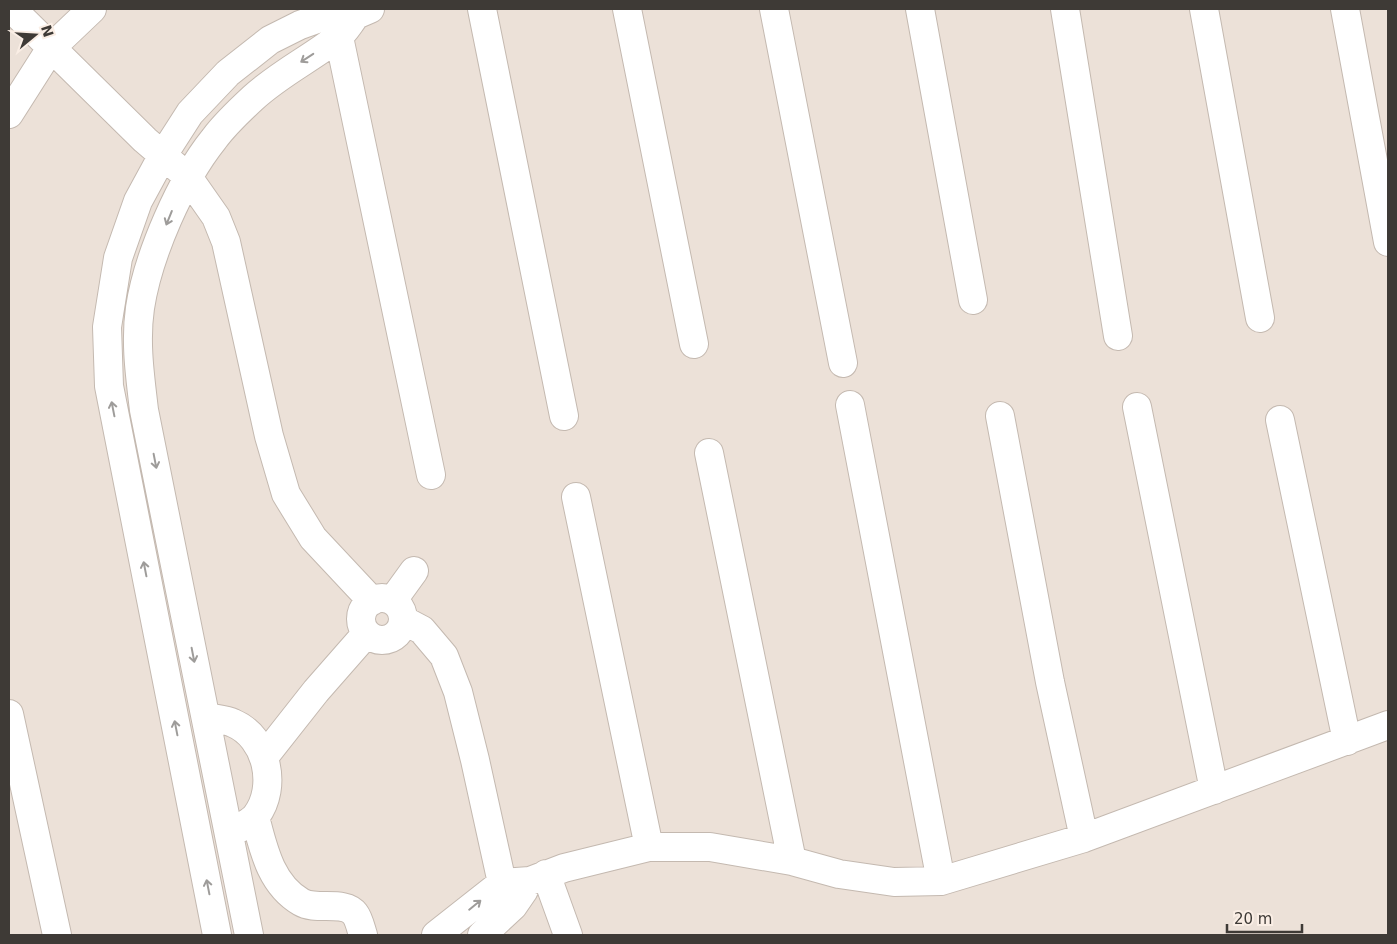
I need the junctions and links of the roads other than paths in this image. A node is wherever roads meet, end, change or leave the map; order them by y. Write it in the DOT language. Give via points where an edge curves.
graph roads {
  1 [pos="12,9"];
  2 [pos="92,9"];
  3 [pos="482,9"];
  4 [pos="628,9"];
  5 [pos="774,9"];
  6 [pos="920,9"];
  7 [pos="1065,9"];
  8 [pos="1204,9"];
  9 [pos="1345,9"];
  10 [pos="363,12"];
  11 [pos="333,26"];
  12 [pos="51,48"];
  13 [pos="9,114"];
  14 [pos="163,155"];
  15 [pos="188,178"];
  16 [pos="1388,242"];
  17 [pos="973,300"];
  18 [pos="1260,318"];
  19 [pos="1118,336"];
  20 [pos="694,344"];
  21 [pos="843,363"];
  22 [pos="850,405"];
  23 [pos="1137,407"];
  24 [pos="564,416"];
  25 [pos="1000,416"];
  26 [pos="1280,420"];
  27 [pos="709,453"];
  28 [pos="431,475"];
  29 [pos="576,497"];
  30 [pos="414,571"];
  31 [pos="389,607"];
  32 [pos="187,625"];
  33 [pos="157,632"];
  34 [pos="366,634"];
  35 [pos="9,714"];
  36 [pos="206,717"];
  37 [pos="1388,725"];
  38 [pos="1347,741"];
  39 [pos="264,757"];
  40 [pos="1214,790"];
  41 [pos="255,816"];
  42 [pos="230,836"];
  43 [pos="1084,838"];
  44 [pos="649,847"];
  45 [pos="792,861"];
  46 [pos="538,878"];
  47 [pos="941,881"];
  48 [pos="508,894"];
  49 [pos="57,935"];
  50 [pos="217,935"];
  51 [pos="249,935"];
  52 [pos="363,935"];
  53 [pos="436,935"];
  54 [pos="482,935"];
  55 [pos="568,935"];
  1 -- 12 [label="street"];
  2 -- 12 [label="street"];
  3 -- 24 [label="street"];
  4 -- 20 [label="street"];
  5 -- 21 [label="street"];
  6 -- 17 [label="street"];
  7 -- 19 [label="street"];
  8 -- 18 [label="street"];
  9 -- 16 [label="street"];
  10 -- 11 [label="street"];
  11 -- 14 [label="street" via="300,25 270,40 228,73 190,113"];
  11 -- 15 [label="street, one-way" via="214,138"];
  11 -- 28 [label="street"];
  12 -- 13 [label="street"];
  12 -- 14 [label="street"];
  14 -- 15 [label="street"];
  33 -- 14 [label="street, one-way" via="108,386 107,327 118,258 138,201"];
  15 -- 31 [label="street" via="216,217 226,242 269,436 286,494 313,538"];
  15 -- 32 [label="street, one-way" via="150,264 140,308 138,358 144,410"];
  22 -- 47 [label="street"];
  23 -- 40 [label="street"];
  25 -- 43 [label="street" via="1050,682"];
  26 -- 38 [label="street"];
  27 -- 45 [label="street"];
  29 -- 44 [label="street"];
  30 -- 31 [label="street"];
  31 -- 34 [label="street" via="367,603 360,618"];
  31 -- 34 [label="street" via="401,628 396,635 380,641"];
  31 -- 48 [label="street" via="422,630 444,656 458,692"];
  32 -- 33 [label="street"];
  32 -- 36 [label="street, one-way"];
  50 -- 33 [label="street, one-way"];
  34 -- 39 [label="street"];
  35 -- 49 [label="street"];
  36 -- 39 [label="street" via="232,722 256,742"];
  36 -- 42 [label="street"];
  37 -- 38 [label="street"];
  38 -- 40 [label="street"];
  39 -- 41 [label="street" via="267,772 265,797"];
  40 -- 43 [label="street"];
  41 -- 42 [label="street"];
  41 -- 52 [label="street" via="265,856 281,885 301,902 351,909 357,915"];
  42 -- 51 [label="street"];
  43 -- 47 [label="street"];
  44 -- 45 [label="street" via="710,847"];
  44 -- 46 [label="street" via="564,868"];
  45 -- 47 [label="street" via="839,874 894,882"];
  46 -- 48 [label="street"];
  46 -- 55 [label="street"];
  53 -- 48 [label="street, one-way"];
  48 -- 54 [label="street"];
}
